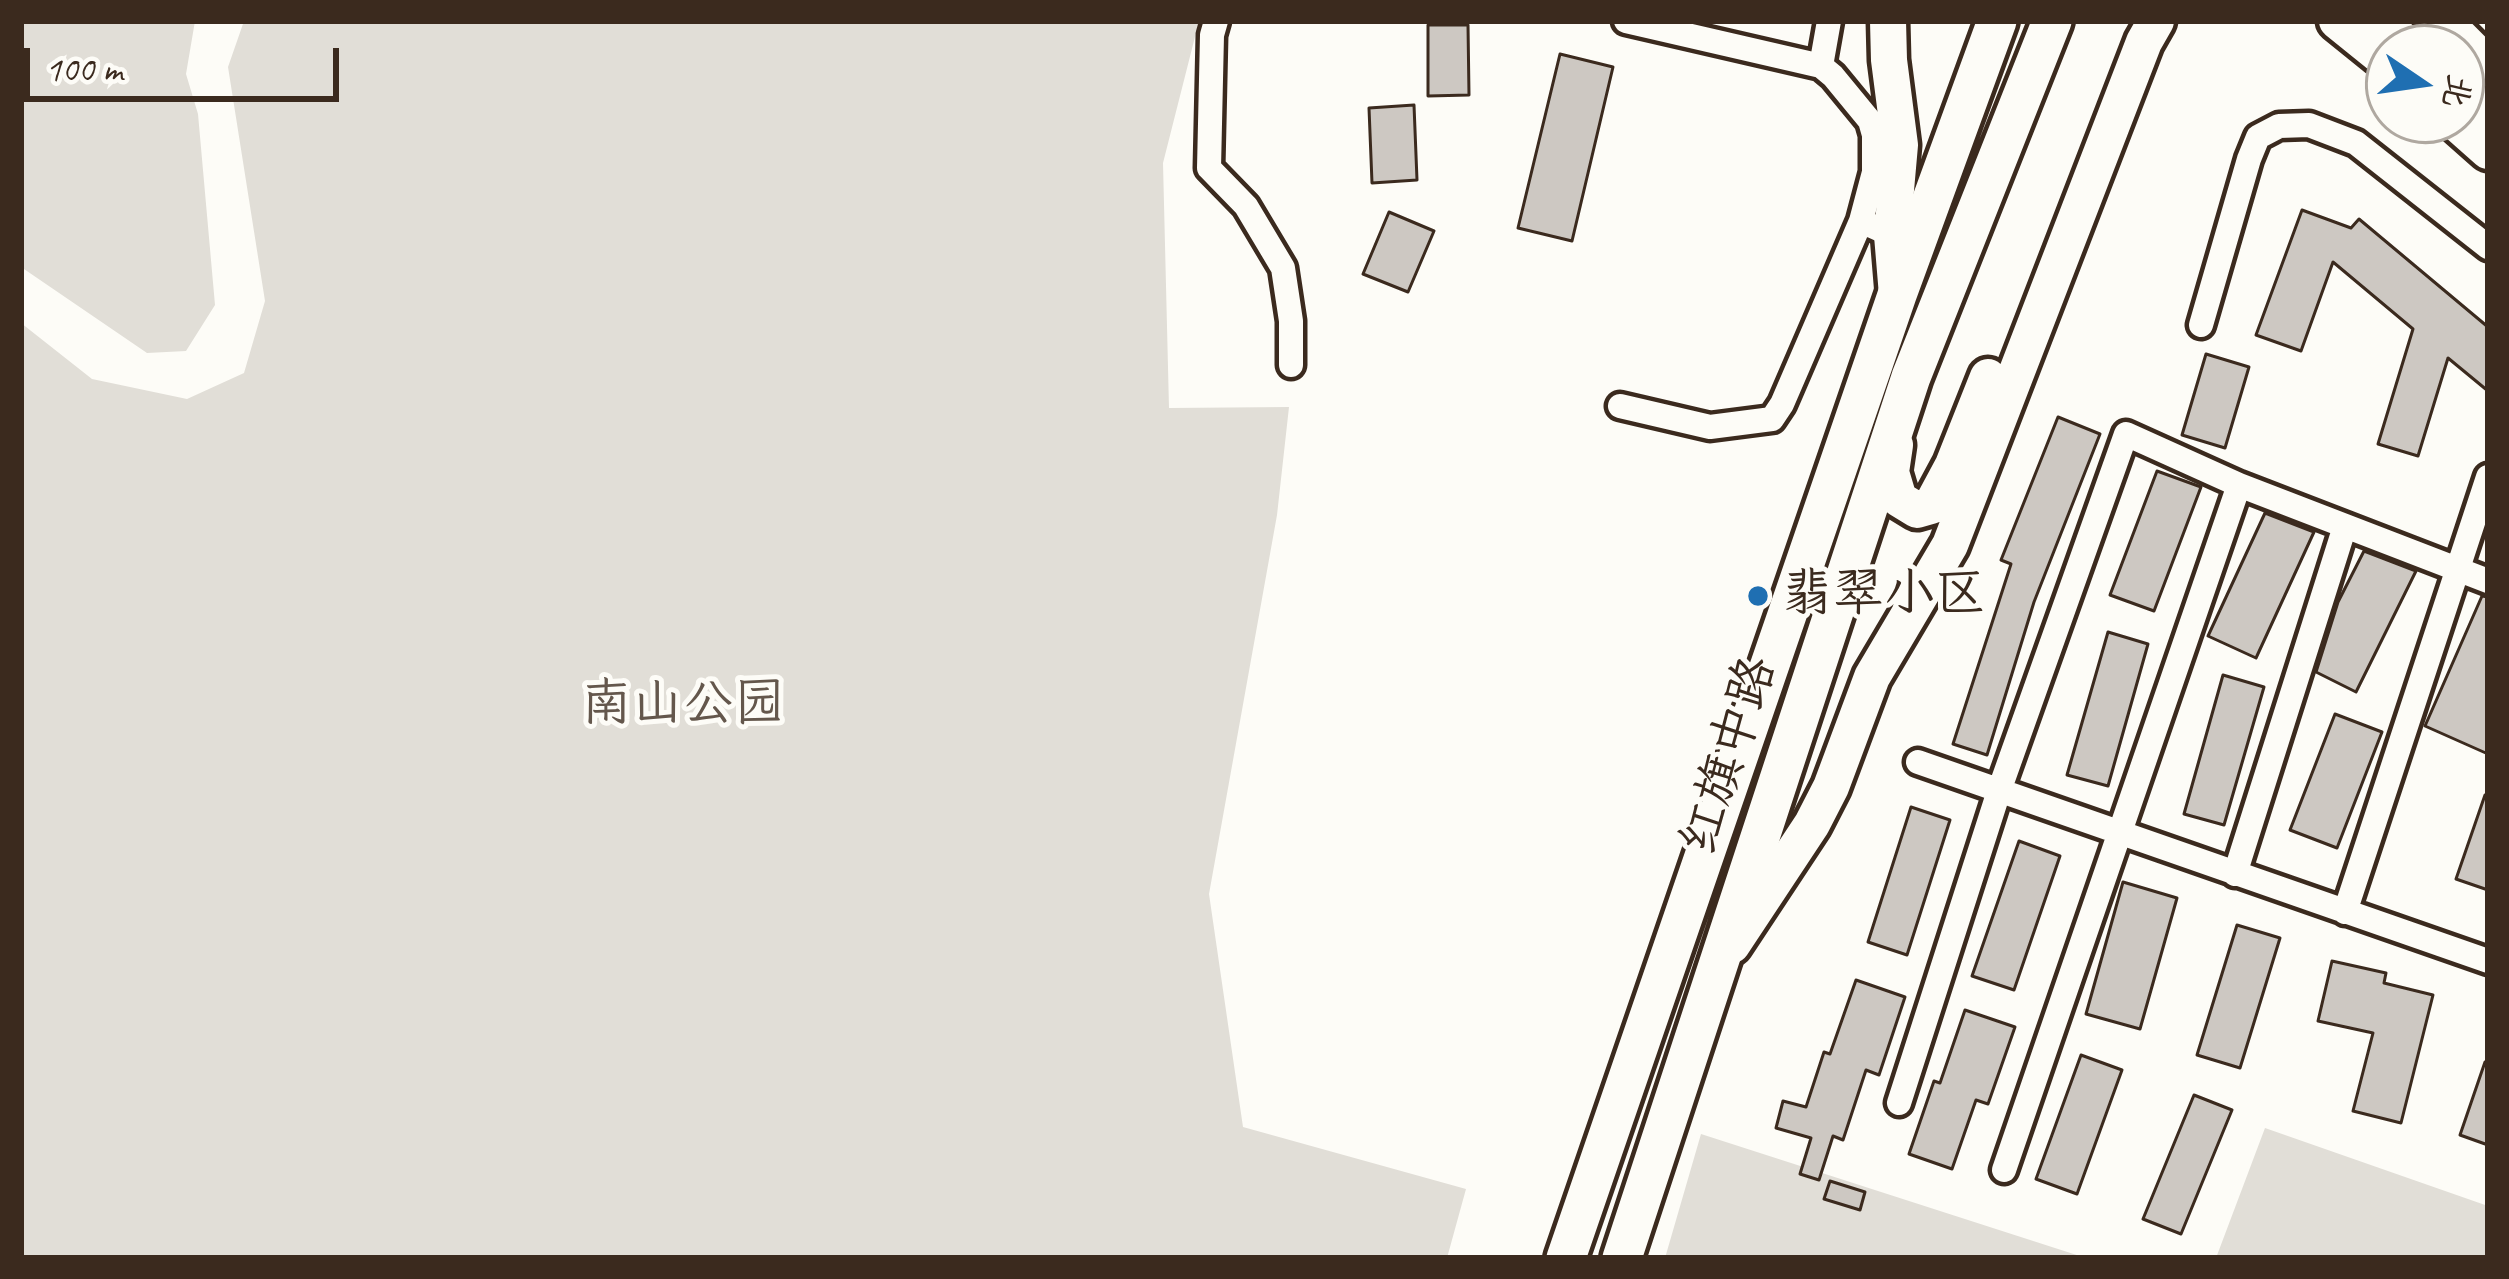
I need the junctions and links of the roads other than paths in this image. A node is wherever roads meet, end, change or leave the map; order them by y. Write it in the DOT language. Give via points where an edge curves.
graph roads {
  1 [pos="1216,21"];
  2 [pos="1626,21"];
  3 [pos="1829,21"];
  4 [pos="1888,21"];
  5 [pos="1997,21"];
  6 [pos="2052,21"];
  7 [pos="2124,21"];
  8 [pos="2156,21"];
  9 [pos="2326,21"];
  10 [pos="2337,21"];
  11 [pos="2444,21"];
  12 [pos="2365,36"];
  13 [pos="2365,38"];
  14 [pos="2488,65"];
  15 [pos="1820,66"];
  16 [pos="1876,228"];
  17 [pos="2488,247"];
  18 [pos="1898,295"];
  19 [pos="2201,325"];
  20 [pos="1291,365"];
  21 [pos="1911,377"];
  22 [pos="1620,406"];
  23 [pos="2488,477"];
  24 [pos="2239,485"];
  25 [pos="2344,526"];
  26 [pos="2457,568"];
  27 [pos="2488,581"];
  28 [pos="1918,761"];
  29 [pos="1999,791"];
  30 [pos="2119,833"];
  31 [pos="2235,874"];
  32 [pos="2345,912"];
  33 [pos="2488,961"];
  34 [pos="1717,968"];
  35 [pos="1899,1103"];
  36 [pos="2004,1170"];
  37 [pos="1567,1258"];
  38 [pos="1622,1258"];
  1 -- 20 [label="street" via="1209,168 1246,206 1283,268"];
  2 -- 15 [label="street"];
  3 -- 15 [label="street"];
  4 -- 16 [label="main road" via="1900,146"];
  5 -- 18 [label="main road, 红旗中路"];
  6 -- 21 [label="main road, 红旗中路"];
  7 -- 21 [label="main road" via="1953,465 1922,509 1903,504 1891,472"];
  8 -- 34 [label="main road" via="1950,545 1871,677 1812,824"];
  9 -- 13 [label="main road"];
  10 -- 12 [label="main road"];
  11 -- 14 [label="main road"];
  15 -- 16 [label="street" via="1870,122"];
  16 -- 18 [label="main road"];
  16 -- 22 [label="street" via="1772,419 1710,427"];
  17 -- 19 [label="street" via="2356,142 2308,125 2278,126 2258,137 2249,159"];
  18 -- 37 [label="main road, 红旗中路"];
  21 -- 34 [label="main road, 红旗中路"];
  23 -- 26 [label="street"];
  24 -- 25 [label="street"];
  24 -- 29 [label="street" via="2126,434"];
  24 -- 30 [label="street"];
  25 -- 26 [label="street"];
  25 -- 31 [label="street"];
  26 -- 27 [label="street"];
  26 -- 32 [label="street"];
  28 -- 29 [label="street"];
  29 -- 30 [label="street"];
  29 -- 35 [label="street"];
  30 -- 31 [label="street"];
  30 -- 36 [label="street"];
  31 -- 32 [label="street"];
  32 -- 33 [label="street"];
  34 -- 38 [label="main road, 红旗中路"];
}
